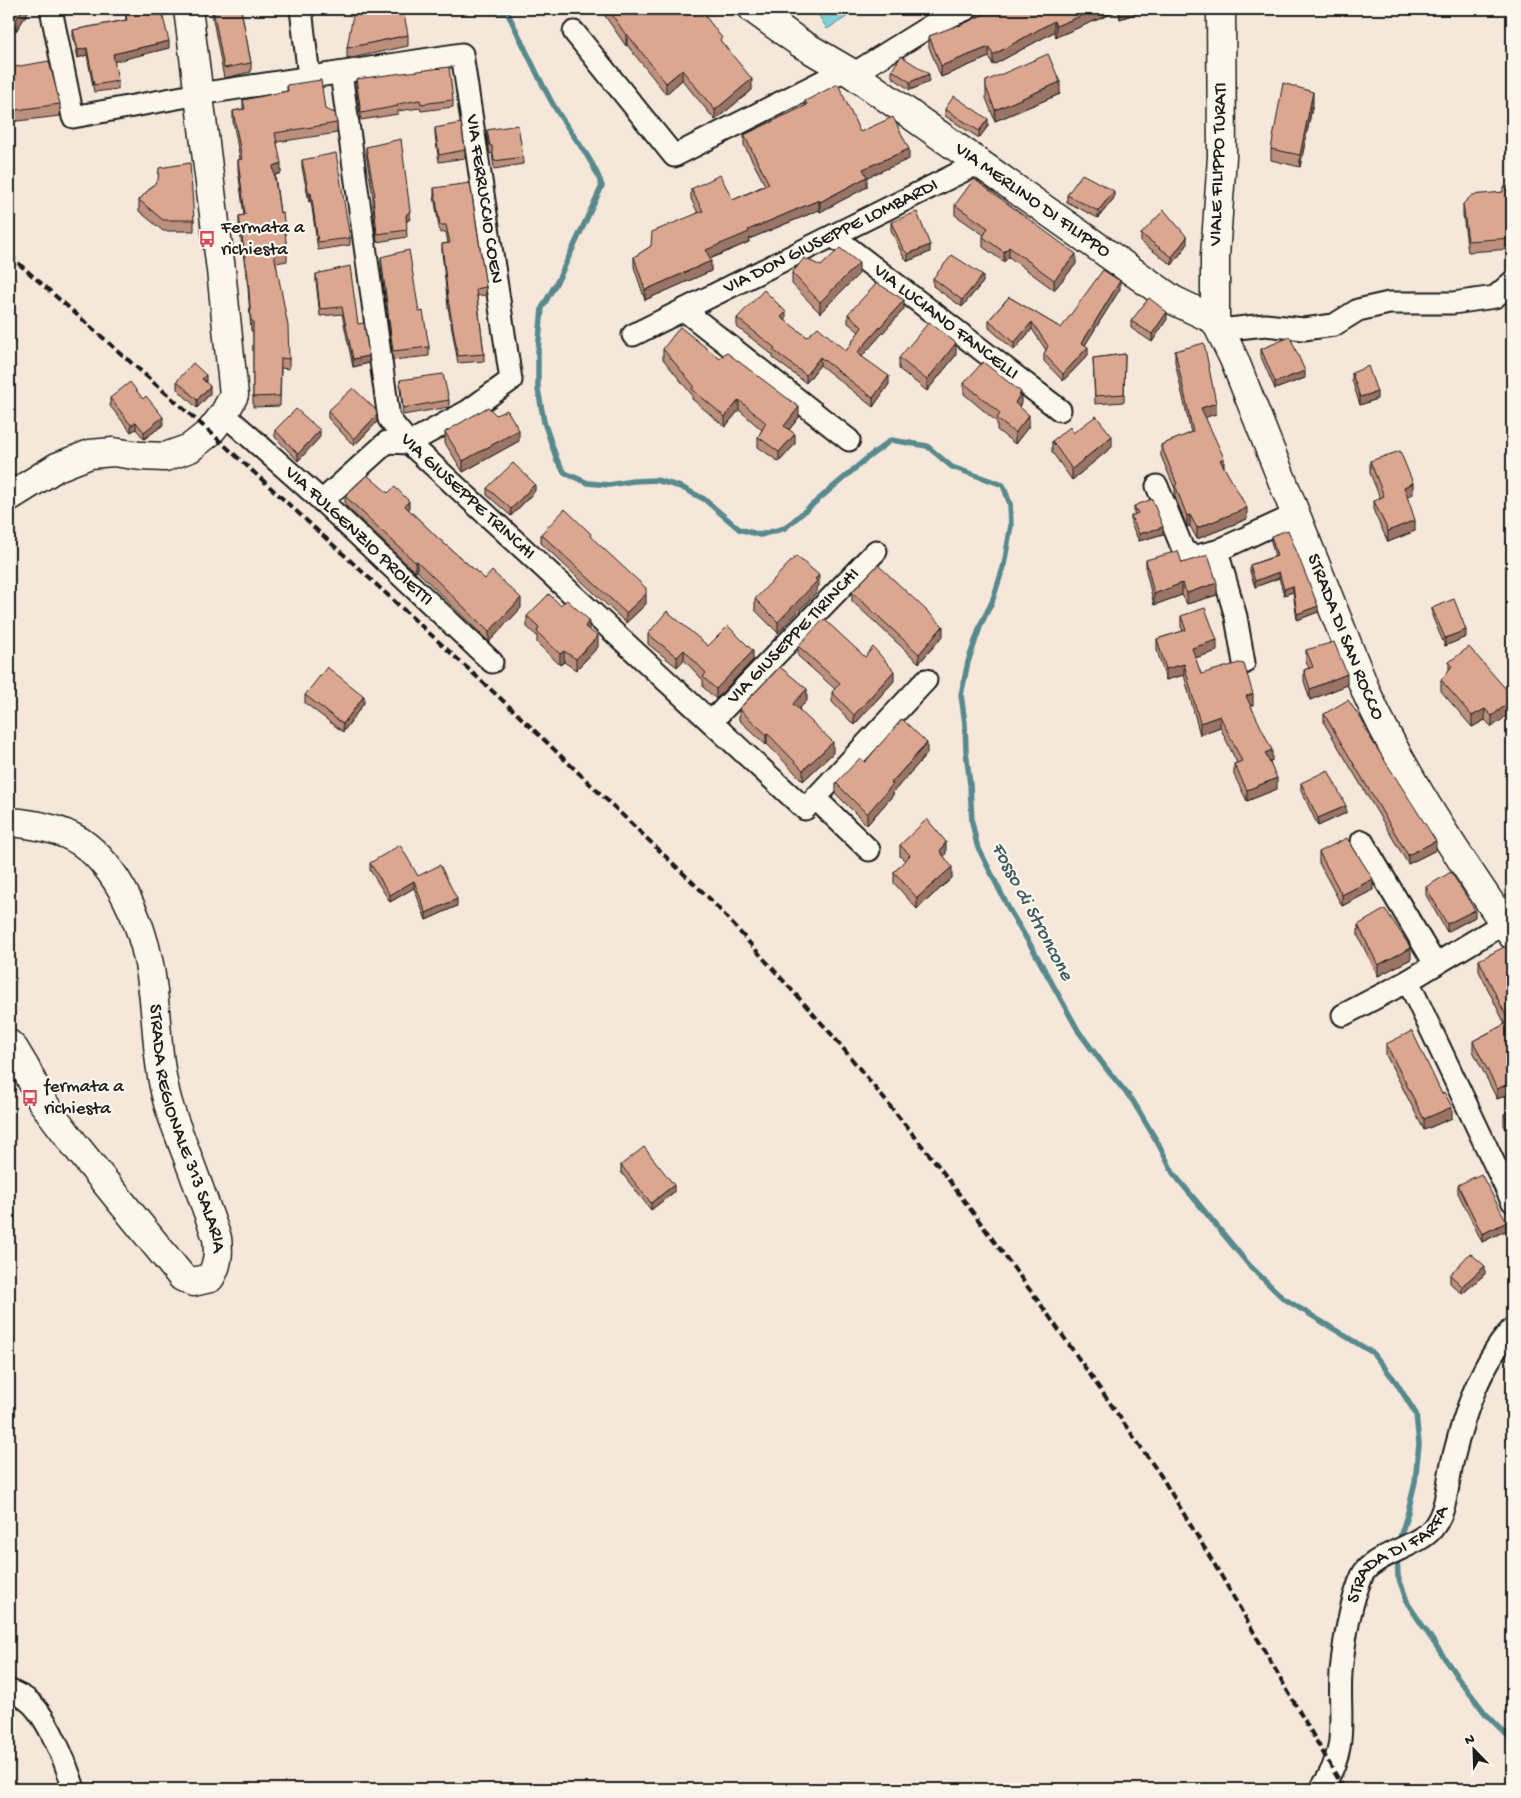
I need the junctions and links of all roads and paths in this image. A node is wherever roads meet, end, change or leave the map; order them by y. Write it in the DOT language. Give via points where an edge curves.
graph roads {
  1 [pos="51,9"];
  2 [pos="188,9"];
  3 [pos="301,9"];
  4 [pos="753,9"];
  5 [pos="967,9"];
  6 [pos="1221,9"];
  7 [pos="574,32"];
  8 [pos="849,72"];
  9 [pos="341,73"];
  10 [pos="309,78"];
  11 [pos="199,94"];
  12 [pos="979,163"];
  13 [pos="833,236"];
  14 [pos="1512,282"];
  15 [pos="684,310"];
  16 [pos="1218,325"];
  17 [pos="633,336"];
  18 [pos="1060,410"];
  19 [pos="224,414"];
  20 [pos="849,440"];
  21 [pos="409,443"];
  22 [pos="1157,486"];
  23 [pos="9,497"];
  24 [pos="322,501"];
  25 [pos="1297,514"];
  26 [pos="876,551"];
  27 [pos="1217,551"];
  28 [pos="492,662"];
  29 [pos="1244,663"];
  30 [pos="926,680"];
  31 [pos="711,722"];
  32 [pos="810,804"];
  33 [pos="9,822"];
  34 [pos="1362,841"];
  35 [pos="869,850"];
  36 [pos="1508,929"];
  37 [pos="1435,964"];
  38 [pos="1408,980"];
  39 [pos="1343,1014"];
  40 [pos="9,1044"];
  41 [pos="1512,1201"];
  42 [pos="1512,1329"];
  43 [pos="9,1690"];
  44 [pos="74,1789"];
  45 [pos="1321,1789"];
  1 -- 11 [label="street, VIA FERRUCCIO COEN" via="73,117"];
  2 -- 11 [label="main road"];
  3 -- 10 [label="street"];
  4 -- 8 [label="main road, VIA MERLINO DI FILIPPO" via="800,43"];
  5 -- 8 [label="street"];
  6 -- 16 [label="main road, VIALE FILIPPO TURATI" via="1222,157 1216,256"];
  7 -- 8 [label="street" via="674,156"];
  8 -- 12 [label="main road, VIA MERLINO DI FILIPPO"];
  9 -- 10 [label="street, VIA FERRUCCIO COEN"];
  9 -- 21 [label="street, VIA GIUSEPPE TRINCHI" via="389,420"];
  9 -- 21 [label="street, VIA FERRUCCIO COEN" via="462,54 511,380 468,412"];
  10 -- 11 [label="street, VIA FERRUCCIO COEN"];
  11 -- 19 [label="main road" via="234,394"];
  12 -- 13 [label="street, VIA DON GIUSEPPE LOMBARDI"];
  12 -- 16 [label="main road, VIA MERLINO DI FILIPPO" via="1173,300"];
  13 -- 15 [label="street, VIA DON GIUSEPPE LOMBARDI"];
  13 -- 18 [label="street, VIA LUCIANO FANCELLI"];
  14 -- 16 [label="street" via="1495,297 1453,303 1389,303 1358,310 1334,325 1304,329"];
  15 -- 17 [label="street, VIA DON GIUSEPPE LOMBARDI"];
  15 -- 20 [label="street"];
  16 -- 25 [label="main road, STRADA DI SAN ROCCO"];
  19 -- 23 [label="main road" via="210,432 190,448 166,457 113,452 90,454 57,467"];
  19 -- 24 [label="street, VIA FULGENZIO PROIETTI"];
  21 -- 24 [label="street, VIA FERRUCCIO COEN" via="387,442"];
  21 -- 31 [label="street, VIA GIUSEPPE TRINCHI"];
  22 -- 27 [label="street" via="1184,552 1197,556"];
  24 -- 28 [label="street, VIA FULGENZIO PROIETTI"];
  25 -- 27 [label="street"];
  25 -- 36 [label="main road, STRADA DI SAN ROCCO" via="1386,735 1449,842"];
  26 -- 31 [label="street, VIA GIUSEPPE TIRINCHI"];
  27 -- 29 [label="street" via="1236,618"];
  30 -- 32 [label="street"];
  31 -- 32 [label="street, VIA GIUSEPPE TRINCHI"];
  32 -- 35 [label="street, VIA GIUSEPPE TRINCHI"];
  33 -- 40 [label="main road, STRADA REGIONALE 313 SALARIA" via="53,829 80,842 108,868 141,930 149,965 159,1060 168,1103 218,1238 219,1254 210,1278 193,1282 182,1277 41,1100"];
  34 -- 37 [label="street"];
  36 -- 37 [label="street"];
  37 -- 38 [label="street"];
  38 -- 39 [label="street"];
  38 -- 41 [label="street"];
  42 -- 45 [label="street, STRADA DI FARFA" via="1485,1368 1470,1404 1453,1459 1442,1514 1432,1530 1378,1560 1362,1574 1341,1673 1342,1733 1338,1757"];
  43 -- 44 [label="street" via="28,1700 48,1725"];
}
